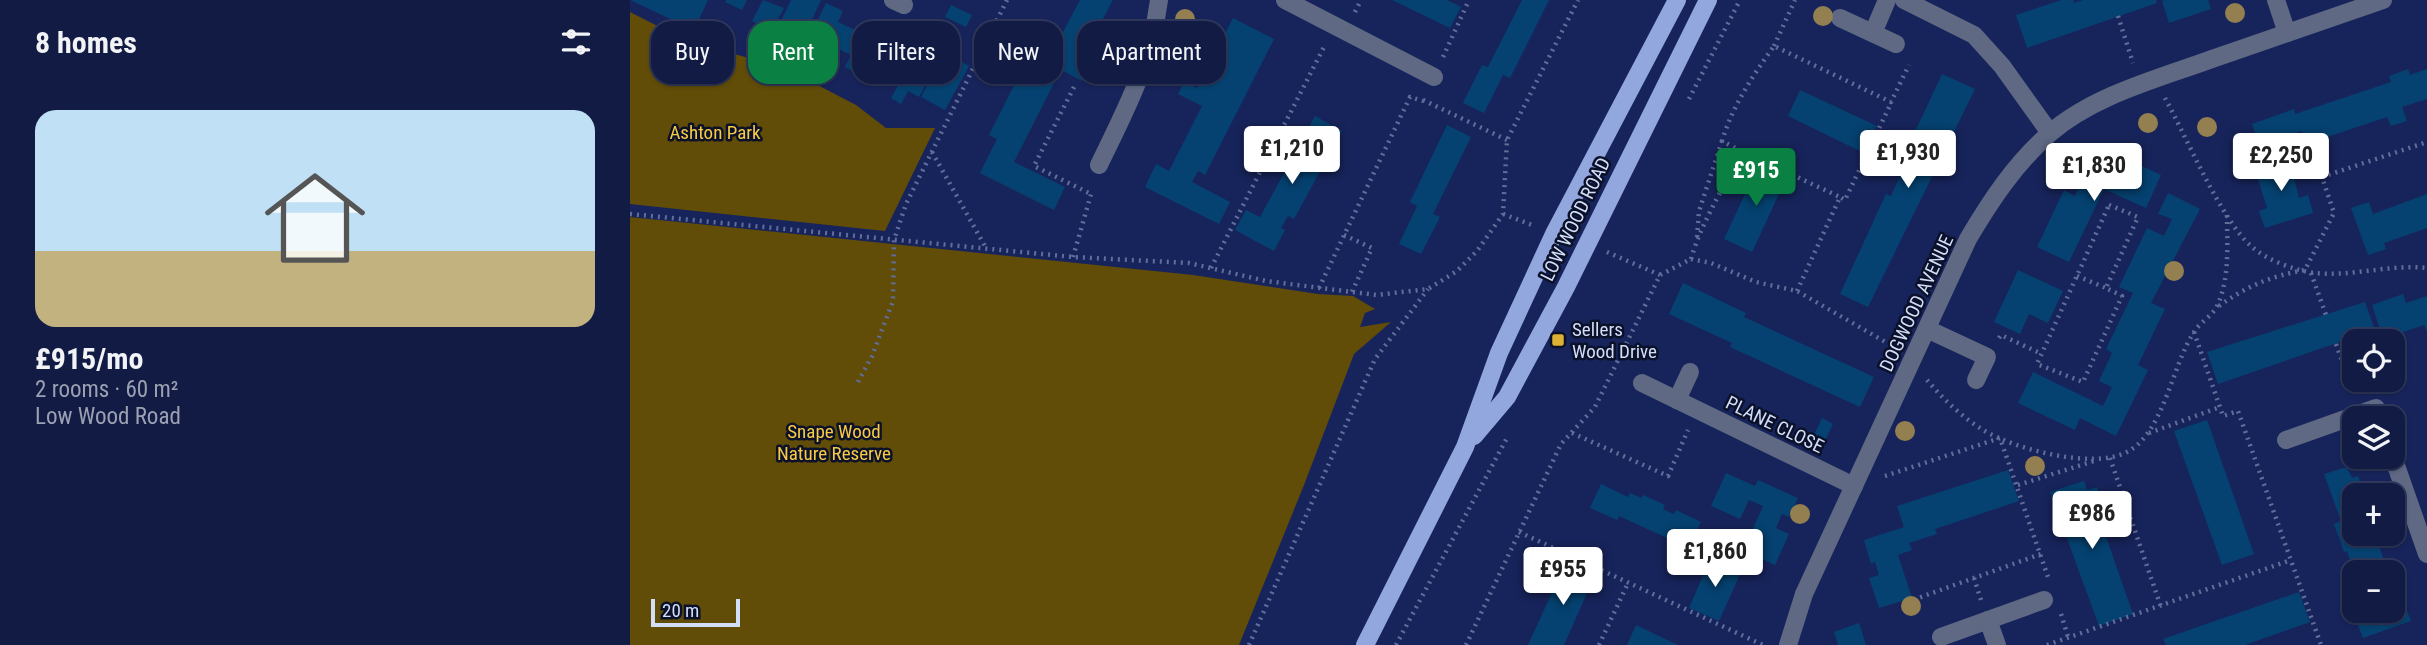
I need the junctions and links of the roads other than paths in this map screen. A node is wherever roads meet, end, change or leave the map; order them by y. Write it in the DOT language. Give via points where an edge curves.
graph roads {
  1 [pos="1159,0"];
  2 [pos="1284,0"];
  3 [pos="1677,0"];
  4 [pos="1708,0"];
  5 [pos="1887,0"];
  6 [pos="1904,0"];
  7 [pos="2276,0"];
  8 [pos="2383,0"];
  9 [pos="1312,6"];
  10 [pos="1840,18"];
  11 [pos="1873,33"];
  12 [pos="2287,33"];
  13 [pos="1896,44"];
  14 [pos="1434,77"];
  15 [pos="2050,133"];
  16 [pos="1099,165"];
  17 [pos="1927,328"];
  18 [pos="1690,372"];
  19 [pos="1976,380"];
  20 [pos="1642,383"];
  21 [pos="1677,400"];
  22 [pos="2342,420"];
  23 [pos="2286,440"];
  24 [pos="1465,447"];
  25 [pos="2397,469"];
  26 [pos="1854,486"];
  27 [pos="2427,554"];
  28 [pos="2051,598"];
  29 [pos="1988,620"];
  30 [pos="1941,637"];
  31 [pos="1365,645"];
  32 [pos="1788,645"];
  33 [pos="1997,645"];
  1 -- 16 [label="street" via="1143,74"];
  2 -- 9 [label="street"];
  3 -- 24 [label="main road, LOW WOOD ROAD" via="1553,234 1499,353"];
  4 -- 24 [label="main road, LOW WOOD ROAD" via="1514,385"];
  5 -- 11 [label="street"];
  6 -- 15 [label="street" via="1974,35"];
  7 -- 12 [label="street"];
  8 -- 12 [label="street, DOGWOOD AVENUE"];
  9 -- 14 [label="street" via="1335,26"];
  10 -- 11 [label="street"];
  11 -- 13 [label="street"];
  12 -- 15 [label="street, DOGWOOD AVENUE" via="2147,82 2088,108"];
  15 -- 17 [label="street, DOGWOOD AVENUE" via="1992,198"];
  17 -- 19 [label="street" via="1987,357"];
  17 -- 26 [label="street, DOGWOOD AVENUE"];
  18 -- 21 [label="street"];
  20 -- 21 [label="street, PLANE CLOSE"];
  21 -- 26 [label="street, PLANE CLOSE"];
  22 -- 23 [label="street"];
  24 -- 31 [label="main road, LOW WOOD ROAD"];
  25 -- 27 [label="street"];
  26 -- 32 [label="street, DOGWOOD AVENUE" via="1804,594"];
  28 -- 29 [label="street"];
  29 -- 30 [label="street"];
  29 -- 33 [label="street"];
}
